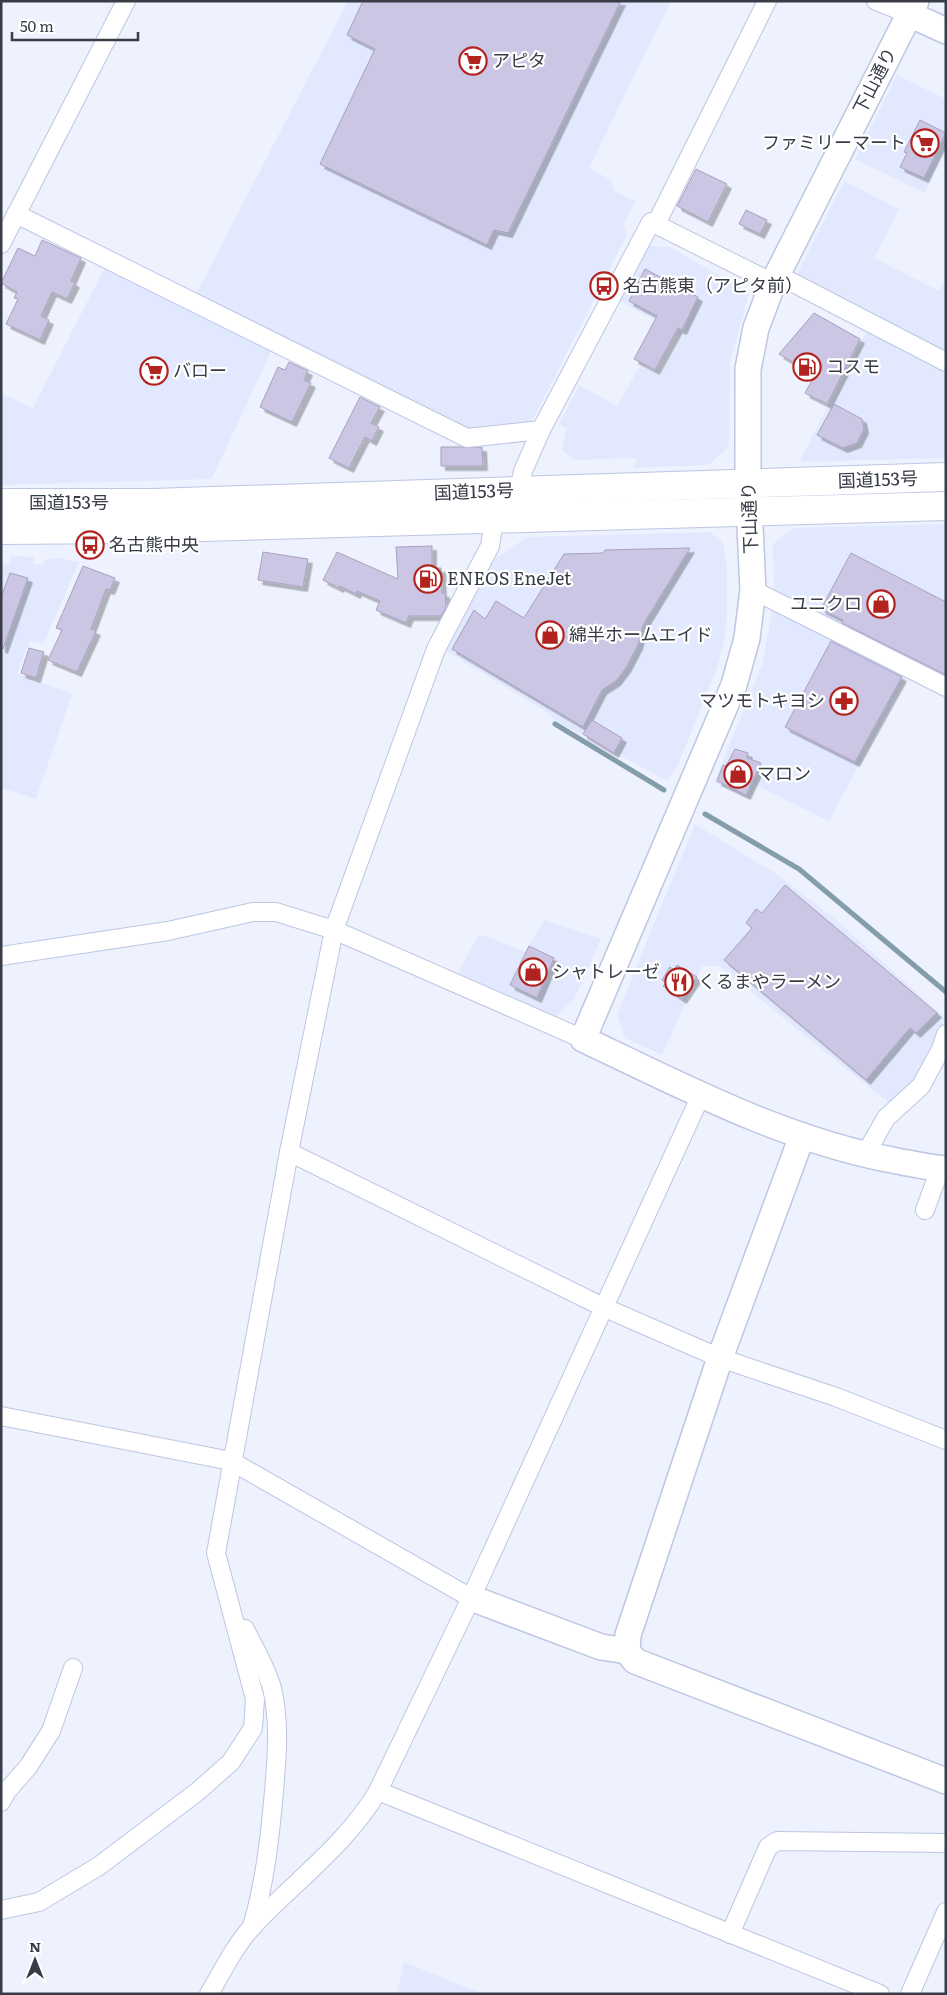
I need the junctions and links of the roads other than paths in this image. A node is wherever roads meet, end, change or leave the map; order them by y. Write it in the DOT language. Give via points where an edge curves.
graph roads {
  1 [pos="126,1"];
  2 [pos="766,1"];
  3 [pos="876,1"];
  4 [pos="912,8"];
  5 [pos="946,31"];
  6 [pos="16,214"];
  7 [pos="656,224"];
  8 [pos="1,244"];
  9 [pos="776,279"];
  10 [pos="946,362"];
  11 [pos="541,430"];
  12 [pos="946,478"];
  13 [pos="748,484"];
  14 [pos="519,490"];
  15 [pos="1,503"];
  16 [pos="946,506"];
  17 [pos="750,513"];
  18 [pos="494,519"];
  19 [pos="1,530"];
  20 [pos="753,590"];
  21 [pos="946,687"];
  22 [pos="334,930"];
  23 [pos="1,956"];
  24 [pos="946,1034"];
  25 [pos="583,1039"];
  26 [pos="700,1095"];
  27 [pos="802,1136"];
  28 [pos="289,1152"];
  29 [pos="865,1155"];
  30 [pos="943,1169"];
  31 [pos="925,1210"];
  32 [pos="603,1307"];
  33 [pos="720,1358"];
  34 [pos="1,1416"];
  35 [pos="946,1440"];
  36 [pos="231,1461"];
  37 [pos="471,1598"];
  38 [pos="230,1599"];
  39 [pos="626,1651"];
  40 [pos="73,1668"];
  41 [pos="946,1781"];
  42 [pos="378,1791"];
  43 [pos="1,1802"];
  44 [pos="946,1843"];
  45 [pos="1,1910"];
  46 [pos="946,1912"];
  47 [pos="252,1927"];
  48 [pos="730,1934"];
  49 [pos="209,1994"];
  50 [pos="880,1994"];
  51 [pos="910,1994"];
  1 -- 6 [label="street"];
  2 -- 7 [label="street"];
  3 -- 4 [label="street"];
  4 -- 5 [label="street"];
  4 -- 9 [label="street, 下山通り"];
  6 -- 8 [label="street"];
  6 -- 11 [label="street" via="467,438"];
  7 -- 9 [label="street"];
  7 -- 11 [label="street" via="651,222"];
  9 -- 10 [label="street"];
  9 -- 13 [label="street, 下山通り" via="756,328 748,369"];
  11 -- 14 [label="street" via="522,471"];
  12 -- 13 [label="highway, 国道153号"];
  13 -- 14 [label="highway, 国道153号"];
  13 -- 17 [label="street, 下山通り"];
  14 -- 15 [label="highway, 国道153号" via="153,503"];
  16 -- 17 [label="highway, 国道153号"];
  17 -- 18 [label="highway, 国道153号"];
  17 -- 20 [label="street, 下山通り"];
  18 -- 19 [label="highway, 国道153号"];
  18 -- 22 [label="street" via="490,546 436,649"];
  20 -- 21 [label="street"];
  20 -- 25 [label="street, 下山通り" via="747,638 734,685"];
  22 -- 23 [label="street" via="276,912 253,912 168,931"];
  22 -- 25 [label="street"];
  22 -- 28 [label="street"];
  24 -- 29 [label="street" via="942,1049 921,1086 886,1118"];
  25 -- 26 [label="street"];
  26 -- 27 [label="street"];
  26 -- 32 [label="street"];
  27 -- 29 [label="street"];
  27 -- 33 [label="street"];
  28 -- 32 [label="street"];
  28 -- 36 [label="street"];
  29 -- 30 [label="street"];
  30 -- 31 [label="street"];
  32 -- 33 [label="street"];
  32 -- 37 [label="street"];
  33 -- 35 [label="street" via="836,1397"];
  33 -- 39 [label="street" via="628,1635"];
  34 -- 36 [label="street"];
  36 -- 37 [label="street"];
  36 -- 38 [label="street" via="216,1553"];
  37 -- 39 [label="street" via="601,1648"];
  37 -- 42 [label="street"];
  38 -- 45 [label="street" via="255,1699 253,1728 240,1750 197,1792 99,1866 39,1902"];
  38 -- 47 [label="street" via="268,1675 278,1746 262,1894"];
  39 -- 41 [label="street" via="636,1662"];
  40 -- 43 [label="street" via="51,1731"];
  42 -- 47 [label="street" via="364,1815 309,1874"];
  42 -- 48 [label="street"];
  44 -- 48 [label="street" via="777,1841 768,1847"];
  46 -- 51 [label="street"];
  47 -- 49 [label="street"];
  48 -- 50 [label="street"];
}
